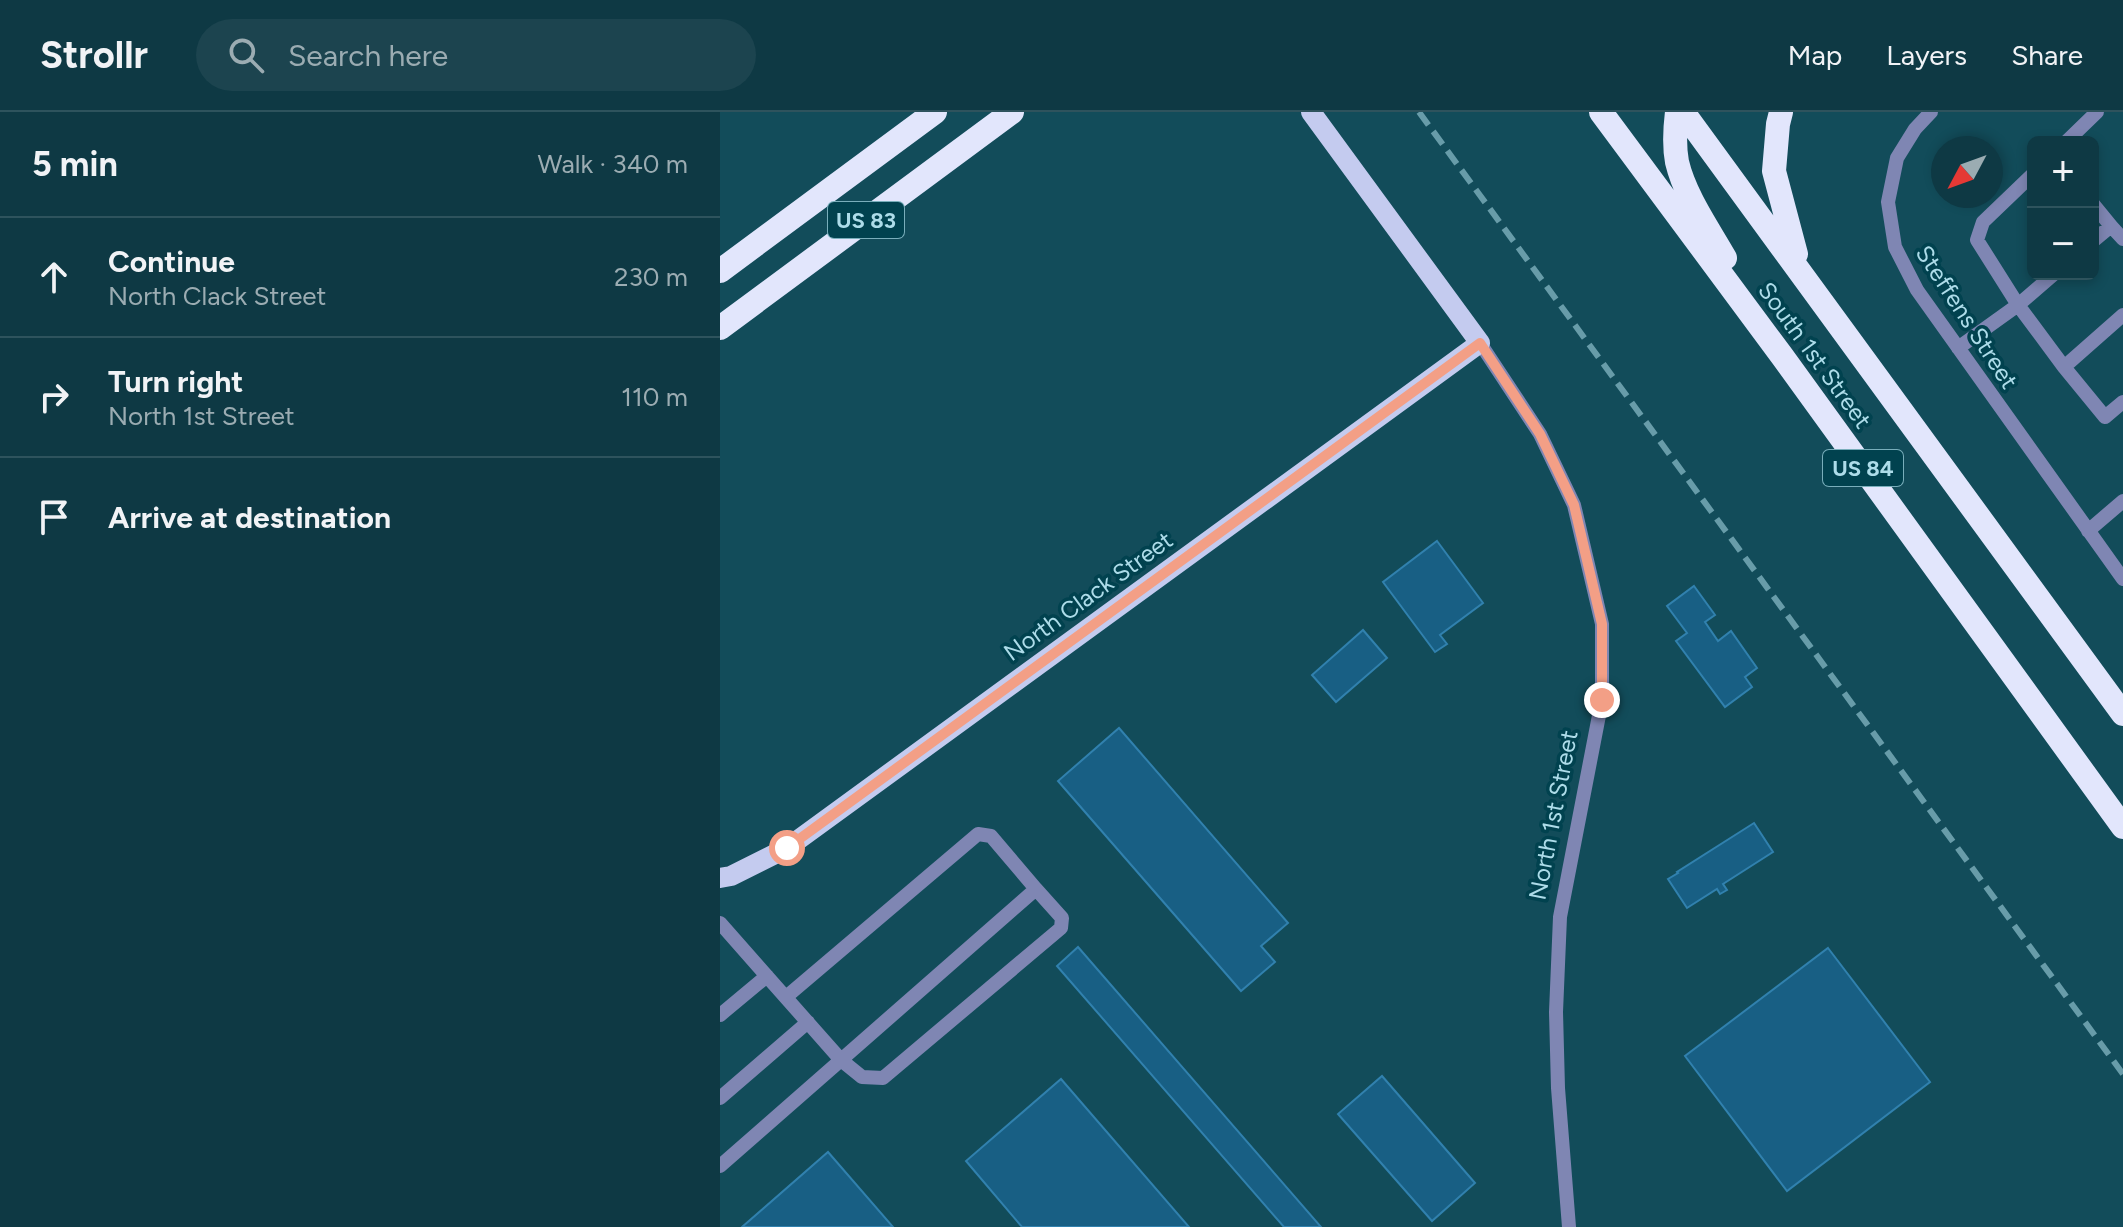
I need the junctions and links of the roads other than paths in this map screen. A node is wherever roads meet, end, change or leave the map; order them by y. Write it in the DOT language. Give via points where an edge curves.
graph roads {
  1 [pos="935,112"];
  2 [pos="1012,112"];
  3 [pos="1311,112"];
  4 [pos="1601,112"];
  5 [pos="1680,112"];
  6 [pos="1781,112"];
  7 [pos="1931,112"];
  8 [pos="2097,112"];
  9 [pos="2072,136"];
  10 [pos="2027,180"];
  11 [pos="2096,208"];
  12 [pos="2111,226"];
  13 [pos="2099,236"];
  14 [pos="2123,239"];
  15 [pos="720,271"];
  16 [pos="1801,272"];
  17 [pos="2047,280"];
  18 [pos="2018,305"];
  19 [pos="2123,315"];
  20 [pos="720,328"];
  21 [pos="1480,343"];
  22 [pos="1958,348"];
  23 [pos="1782,356"];
  24 [pos="2064,367"];
  25 [pos="2123,402"];
  26 [pos="2123,501"];
  27 [pos="2088,531"];
  28 [pos="2123,579"];
  29 [pos="2123,714"];
  30 [pos="2123,827"];
  31 [pos="720,878"];
  32 [pos="1036,889"];
  33 [pos="720,923"];
  34 [pos="767,976"];
  35 [pos="786,997"];
  36 [pos="720,1015"];
  37 [pos="808,1022"];
  38 [pos="841,1060"];
  39 [pos="720,1098"];
  40 [pos="720,1166"];
  41 [pos="1569,1227"];
  1 -- 15 [label="highway, US 83"];
  2 -- 20 [label="highway, US 83"];
  3 -- 21 [label="main road, North 1st Street"];
  4 -- 23 [label="highway, South 1st Street / US 84"];
  5 -- 16 [label="highway, South 1st Street"];
  5 -- 23 [label="highway" via="1677,162 1690,196"];
  6 -- 16 [label="highway, US 84" via="1774,171"];
  7 -- 22 [label="street, Steffens Street" via="1897,158 1888,202 1895,247 1917,290"];
  8 -- 9 [label="street"];
  10 -- 18 [label="street" via="1983,222 1977,240"];
  11 -- 12 [label="street"];
  12 -- 13 [label="street"];
  12 -- 14 [label="street"];
  16 -- 29 [label="highway, South 1st Street / US 84"];
  17 -- 18 [label="street"];
  18 -- 22 [label="street"];
  18 -- 24 [label="street"];
  19 -- 24 [label="street"];
  21 -- 31 [label="main road, North Clack Street" via="787,848"];
  21 -- 41 [label="street, North 1st Street" via="1540,434 1574,505 1602,624 1602,700 1560,917 1558,1088"];
  22 -- 27 [label="street, Steffens Street"];
  23 -- 30 [label="highway, South 1st Street / US 84"];
  24 -- 25 [label="street" via="2105,417"];
  26 -- 27 [label="street"];
  27 -- 28 [label="street"];
  32 -- 35 [label="street" via="991,836 978,834"];
  32 -- 38 [label="street"];
  32 -- 38 [label="street" via="1062,918 1061,928 883,1078 862,1077"];
  33 -- 34 [label="street"];
  34 -- 35 [label="street"];
  34 -- 36 [label="street"];
  35 -- 37 [label="street"];
  37 -- 38 [label="street"];
  37 -- 39 [label="street"];
  38 -- 40 [label="street"];
}
